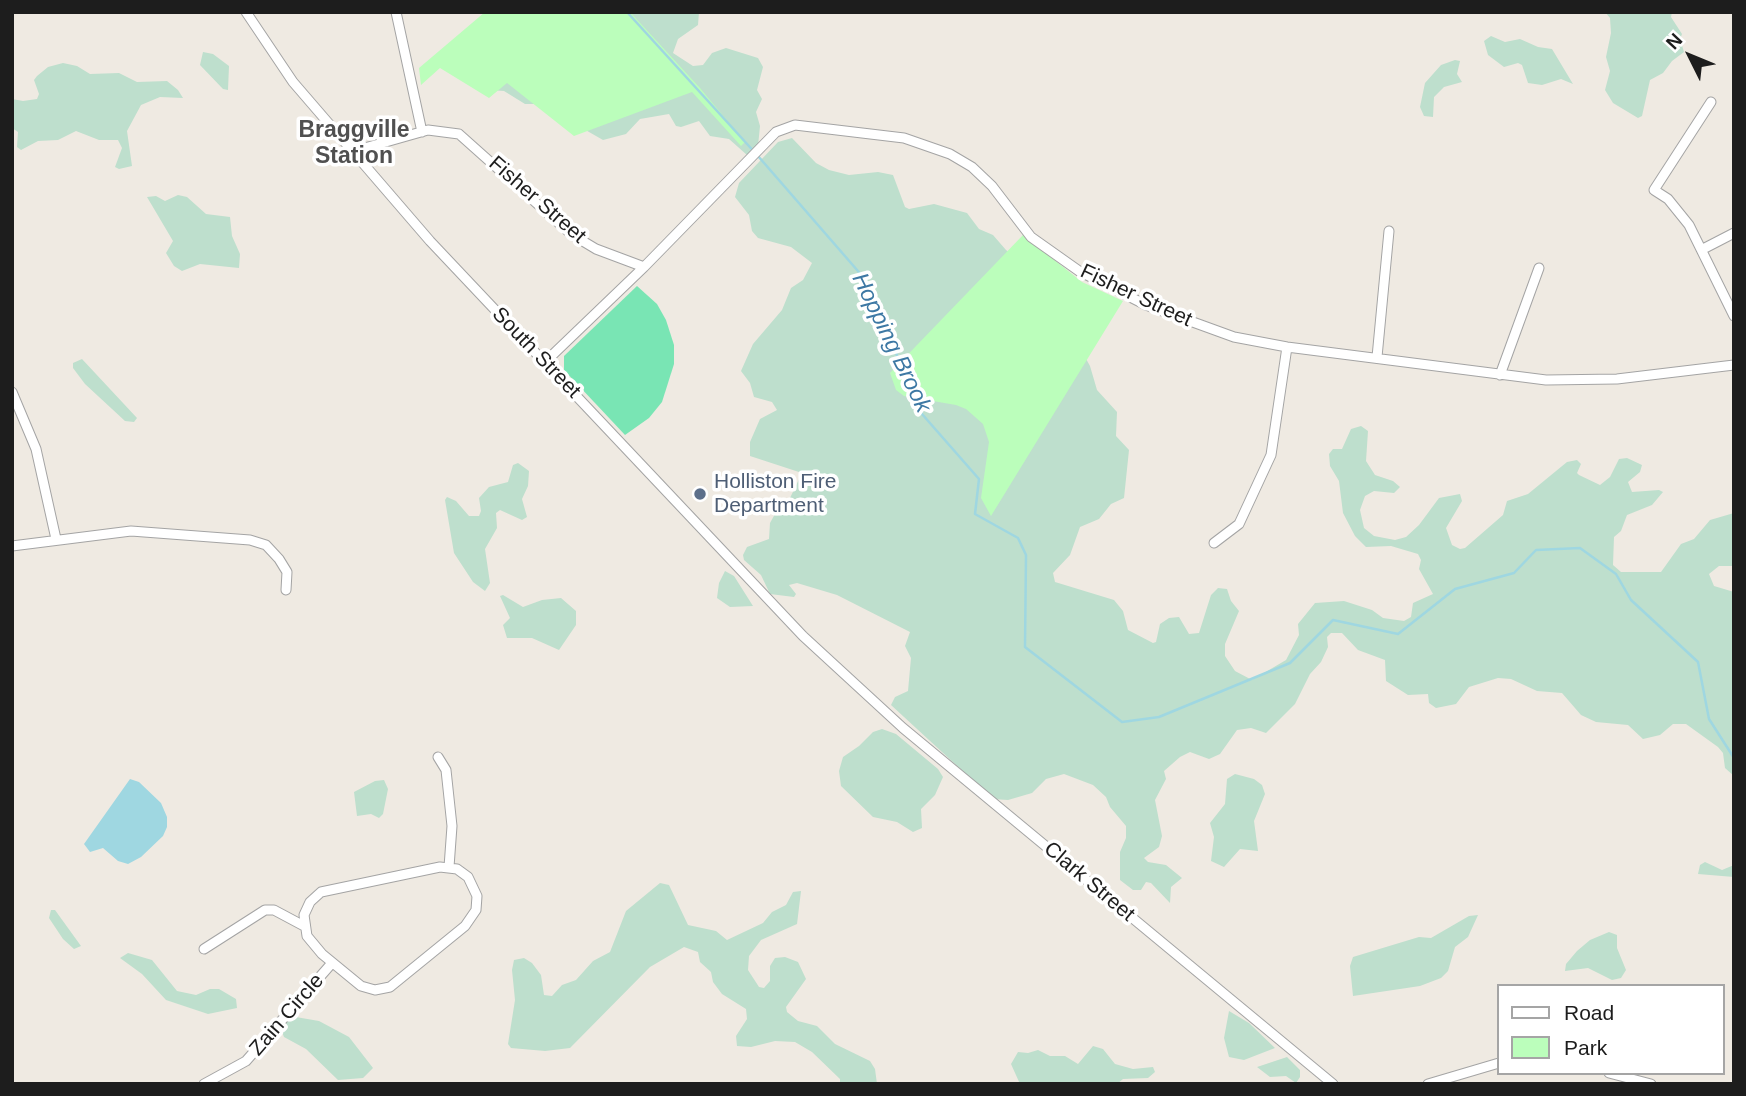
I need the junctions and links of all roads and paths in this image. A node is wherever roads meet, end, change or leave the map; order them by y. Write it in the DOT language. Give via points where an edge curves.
graph roads {
  1 [pos="246,12"];
  2 [pos="396,12"];
  3 [pos="1712,102"];
  4 [pos="422,132"];
  5 [pos="354,151"];
  6 [pos="1388,230"];
  7 [pos="1734,233"];
  8 [pos="1703,249"];
  9 [pos="644,267"];
  10 [pos="1539,268"];
  11 [pos="1734,316"];
  12 [pos="1287,347"];
  13 [pos="1377,357"];
  14 [pos="544,363"];
  15 [pos="1734,365"];
  16 [pos="1500,375"];
  17 [pos="12,392"];
  18 [pos="56,539"];
  19 [pos="1214,543"];
  20 [pos="12,547"];
  21 [pos="286,590"];
  22 [pos="846,677"];
  23 [pos="438,757"];
  24 [pos="449,867"];
  25 [pos="304,926"];
  26 [pos="204,949"];
  27 [pos="332,963"];
  28 [pos="1498,1063"];
  29 [pos="1617,1075"];
  30 [pos="204,1084"];
  31 [pos="1333,1084"];
  32 [pos="1428,1084"];
  33 [pos="1651,1084"];
  1 -- 5 [label="street, South Street" via="293,82"];
  2 -- 4 [label="street"];
  3 -- 8 [label="street" via="1654,190 1679,212"];
  4 -- 5 [label="street, Fisher Street"];
  4 -- 9 [label="street, Fisher Street" via="445,130 464,136 571,234"];
  5 -- 14 [label="street, South Street"];
  6 -- 13 [label="street"];
  7 -- 8 [label="street"];
  8 -- 11 [label="street"];
  9 -- 12 [label="street, Fisher Street" via="776,132 795,125 920,142 972,167 1031,237 1100,283 1210,329"];
  9 -- 14 [label="street"];
  10 -- 16 [label="street"];
  12 -- 13 [label="street, Fisher Street"];
  12 -- 19 [label="street" via="1271,455 1239,524"];
  13 -- 16 [label="street, Fisher Street"];
  14 -- 22 [label="street, South Street"];
  15 -- 16 [label="street, Fisher Street" via="1573,381"];
  17 -- 18 [label="street" via="36,449"];
  18 -- 20 [label="street"];
  18 -- 21 [label="street" via="141,530 250,540 266,545 279,559 287,572"];
  22 -- 31 [label="street, Clark Street"];
  23 -- 24 [label="street" via="446,770 452,826"];
  24 -- 25 [label="street" via="327,889 310,902"];
  24 -- 27 [label="street, Zain Circle" via="466,874 476,892 476,910 466,926 383,989 361,986"];
  25 -- 26 [label="street, Zain Circle" via="265,910"];
  25 -- 27 [label="street, Zain Circle" via="311,942"];
  27 -- 30 [label="street, Zain Circle" via="246,1061"];
  28 -- 32 [label="street"];
  29 -- 33 [label="street"];
}
